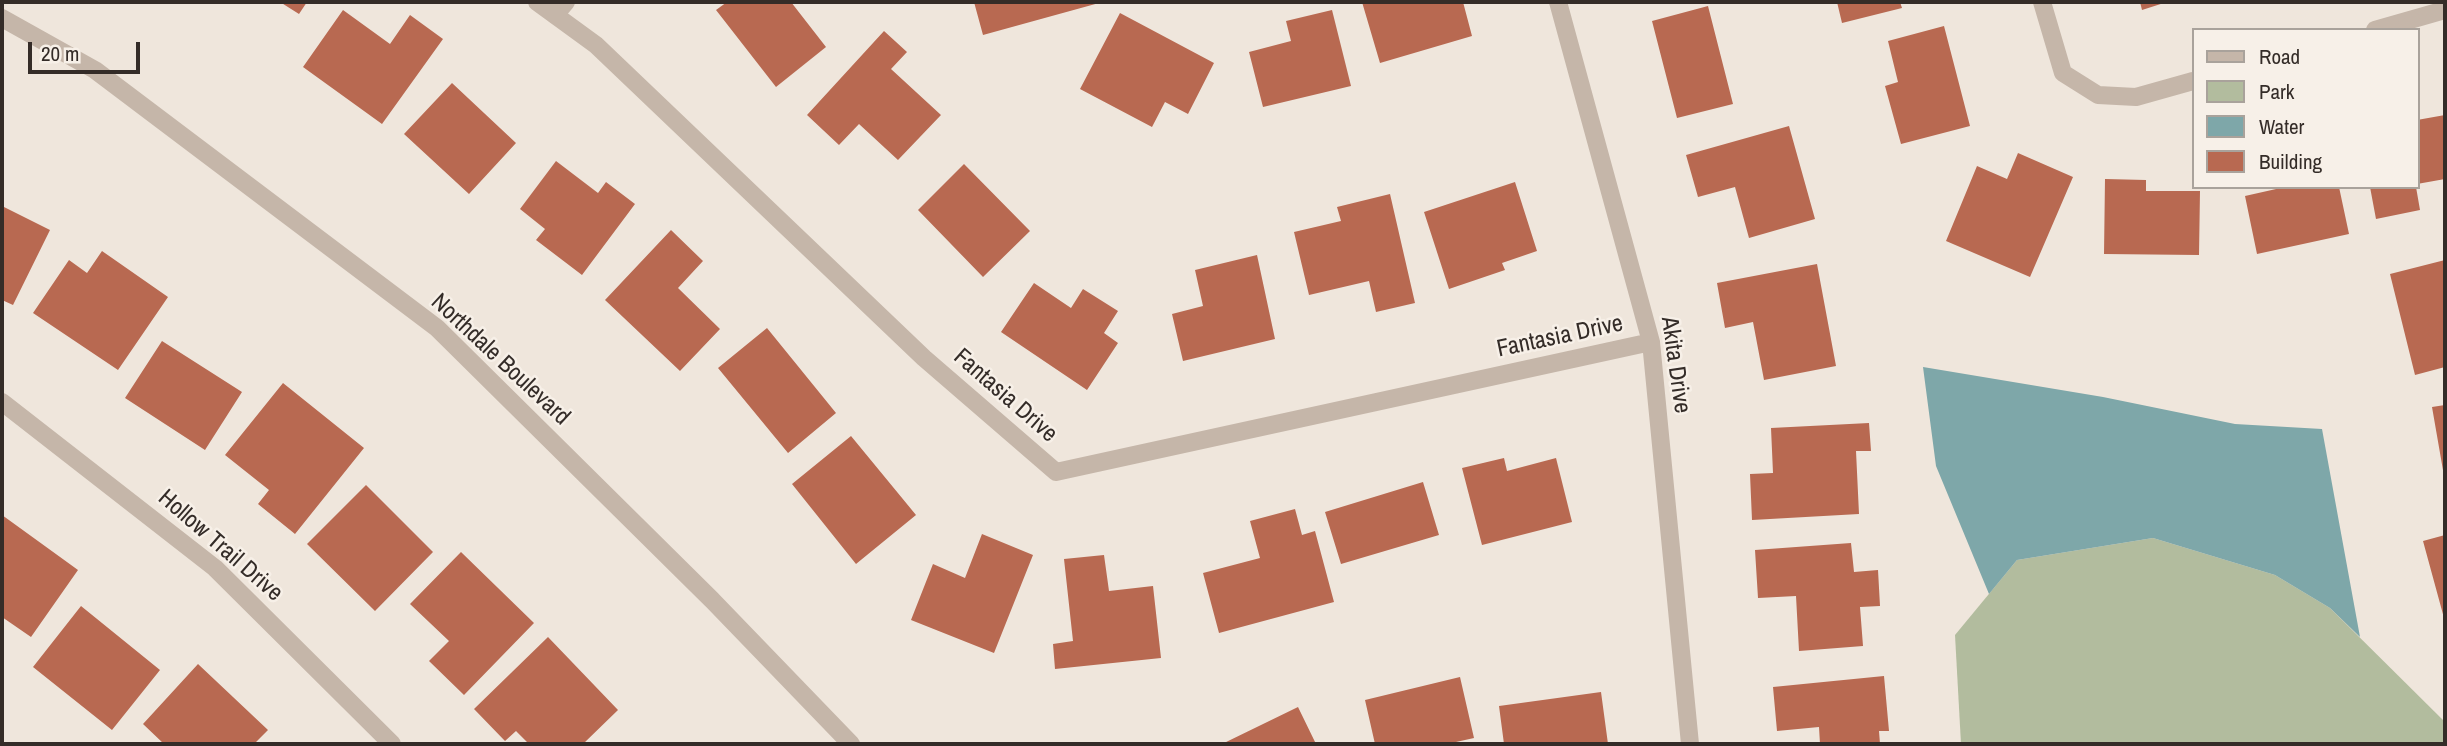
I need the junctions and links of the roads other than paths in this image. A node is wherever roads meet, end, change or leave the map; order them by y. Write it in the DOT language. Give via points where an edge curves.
graph roads {
  1 [pos="537,2"];
  2 [pos="1558,2"];
  3 [pos="2042,2"];
  4 [pos="561,8"];
  5 [pos="2445,10"];
  6 [pos="2,18"];
  7 [pos="2382,28"];
  8 [pos="2192,81"];
  9 [pos="1651,342"];
  10 [pos="2,402"];
  11 [pos="392,744"];
  12 [pos="851,744"];
  13 [pos="1690,744"];
  1 -- 4 [label="street, Fantasia Drive"];
  2 -- 9 [label="street, Akita Drive"];
  3 -- 8 [label="street" via="2063,73 2098,95 2136,97"];
  4 -- 9 [label="street, Fantasia Drive" via="924,358 1056,472"];
  5 -- 7 [label="street"];
  6 -- 12 [label="street, Northdale Boulevard" via="95,70 436,328"];
  9 -- 13 [label="street, Akita Drive"];
  10 -- 11 [label="street, Hollow Trail Drive" via="215,568"];
}
